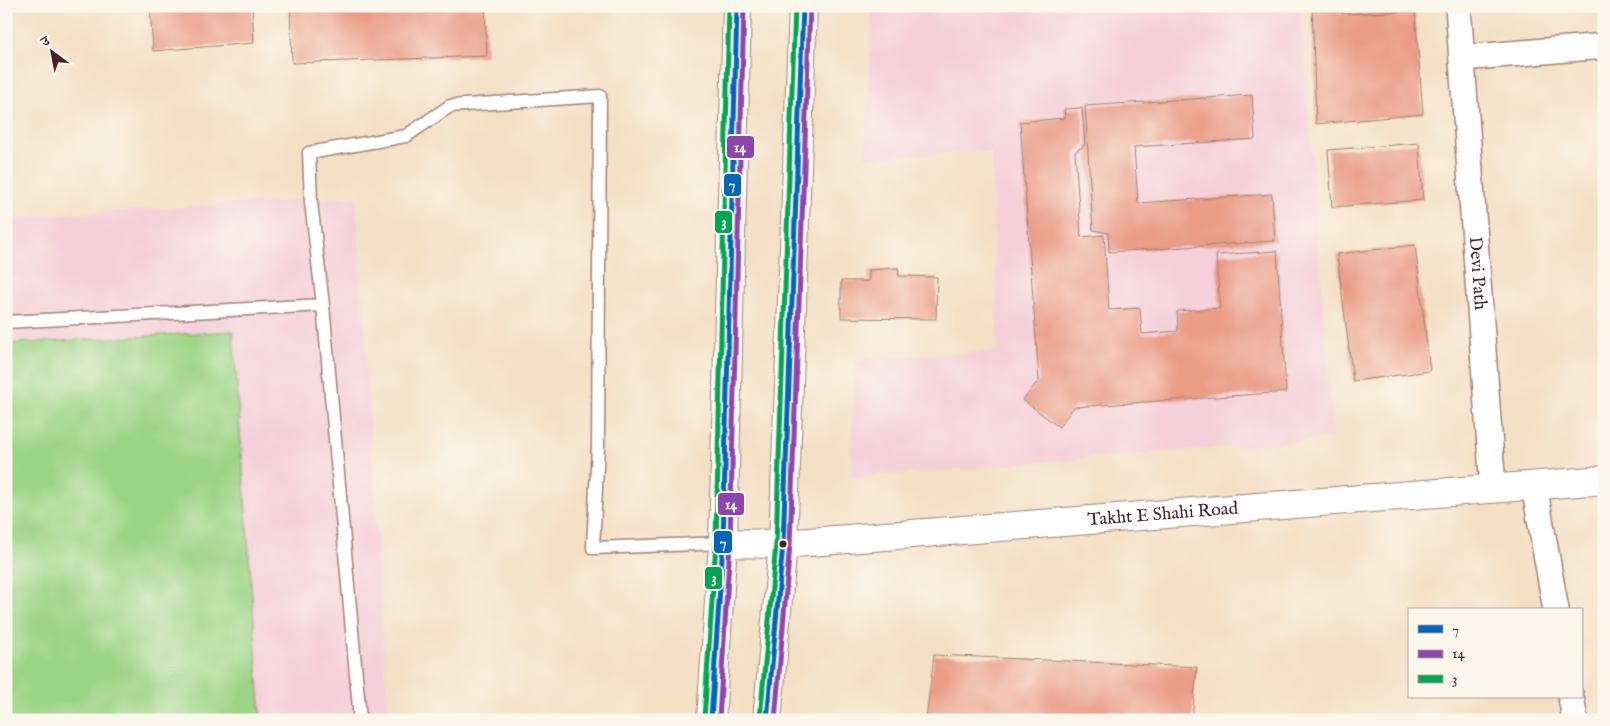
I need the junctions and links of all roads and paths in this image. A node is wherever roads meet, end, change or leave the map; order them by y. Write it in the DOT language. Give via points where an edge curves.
graph roads {
  1 [pos="737,6"];
  2 [pos="802,6"];
  3 [pos="1458,6"];
  4 [pos="1604,46"];
  5 [pos="1462,58"];
  6 [pos="323,305"];
  7 [pos="6,322"];
  8 [pos="1604,480"];
  9 [pos="1534,485"];
  10 [pos="1493,488"];
  11 [pos="723,543"];
  12 [pos="783,544"];
  13 [pos="1556,608"];
  14 [pos="1571,698"];
  15 [pos="360,720"];
  16 [pos="711,720"];
  17 [pos="766,720"];
  18 [pos="1575,720"];
  1 -- 11 [label="main road"];
  2 -- 12 [label="main road"];
  3 -- 5 [label="street, Devi Path"];
  4 -- 5 [label="street"];
  5 -- 10 [label="street, Devi Path"];
  6 -- 7 [label="lane"];
  6 -- 11 [label="lane" via="311,202 309,152 406,136 450,106 600,96 598,448 593,548"];
  6 -- 15 [label="lane"];
  8 -- 9 [label="main road, Takht E Shahi Road"];
  9 -- 10 [label="main road, Takht E Shahi Road"];
  9 -- 13 [label="street"];
  10 -- 12 [label="main road, Takht E Shahi Road"];
  11 -- 12 [label="main road, Takht E Shahi Road"];
  11 -- 16 [label="main road"];
  12 -- 17 [label="main road"];
  14 -- 18 [label="street"];
}
